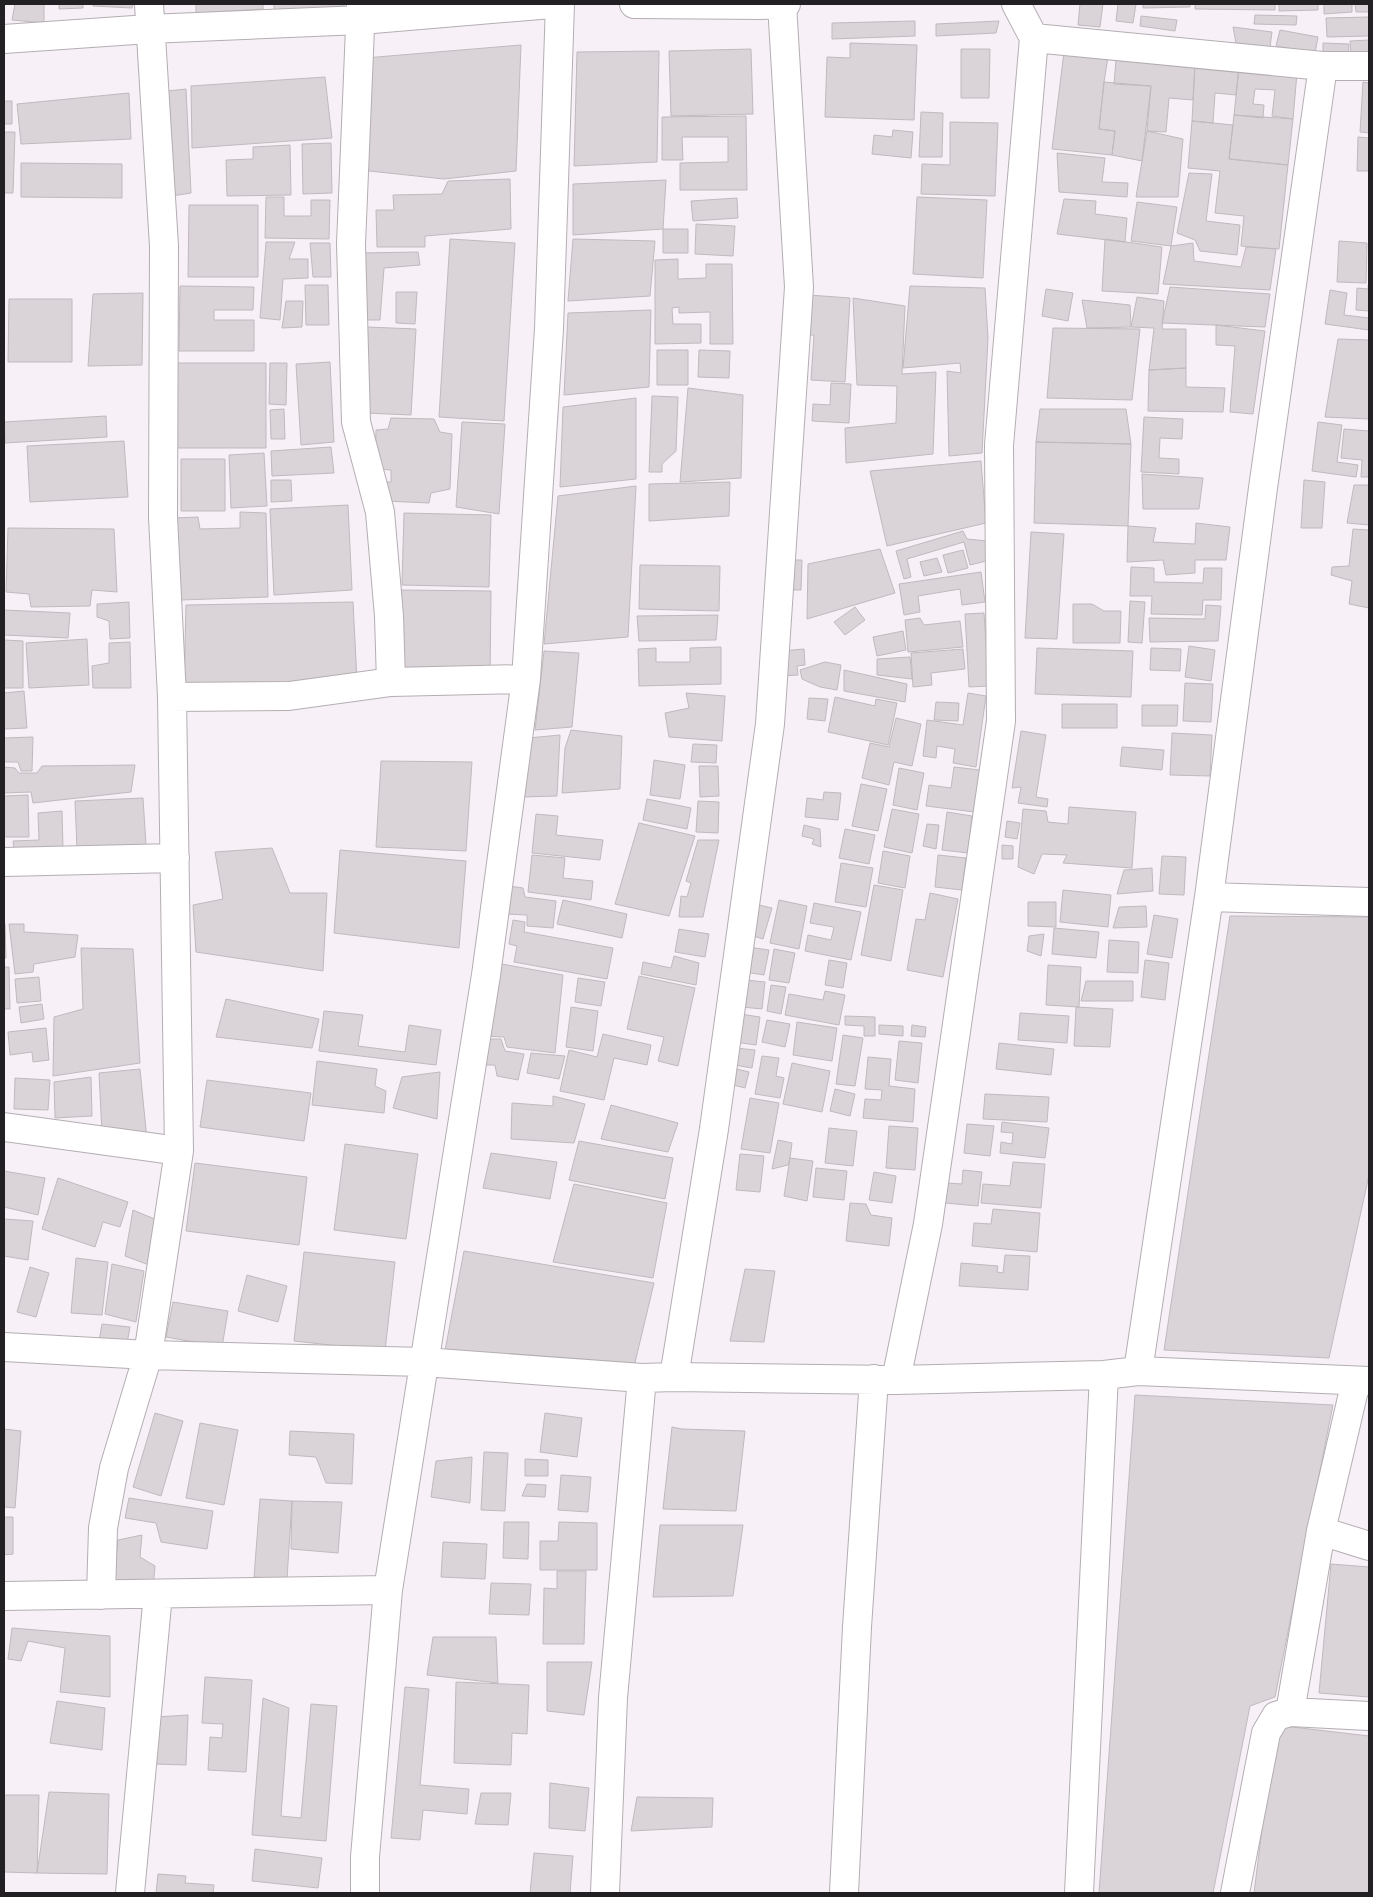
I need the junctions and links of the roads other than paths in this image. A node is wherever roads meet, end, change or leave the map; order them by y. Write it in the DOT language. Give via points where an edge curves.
graph roads {
  1 [pos="552,4"];
  2 [pos="560,4"];
  3 [pos="634,4"];
  4 [pos="783,4"];
  5 [pos="1016,4"];
  6 [pos="361,12"];
  7 [pos="149,17"];
  8 [pos="1034,38"];
  9 [pos="4,39"];
  10 [pos="1324,66"];
  11 [pos="1369,66"];
  12 [pos="526,679"];
  13 [pos="391,682"];
  14 [pos="172,697"];
  15 [pos="175,858"];
  16 [pos="4,862"];
  17 [pos="1209,897"];
  18 [pos="1369,902"];
  19 [pos="4,1126"];
  20 [pos="179,1151"];
  21 [pos="4,1347"];
  22 [pos="148,1356"];
  23 [pos="424,1362"];
  24 [pos="1138,1371"];
  25 [pos="1104,1375"];
  26 [pos="674,1377"];
  27 [pos="642,1378"];
  28 [pos="885,1380"];
  29 [pos="1363,1381"];
  30 [pos="1322,1531"];
  31 [pos="1369,1546"];
  32 [pos="388,1590"];
  33 [pos="158,1594"];
  34 [pos="101,1595"];
  35 [pos="4,1596"];
  36 [pos="1290,1712"];
  37 [pos="1369,1716"];
  38 [pos="130,1893"];
  39 [pos="364,1893"];
  40 [pos="606,1893"];
  41 [pos="844,1893"];
  42 [pos="1079,1893"];
  43 [pos="1235,1893"];
  1 -- 6 [label="street"];
  2 -- 12 [label="street" via="549,329"];
  3 -- 4 [label="street"];
  4 -- 26 [label="street" via="799,287 770,724 714,1129"];
  5 -- 8 [label="street"];
  6 -- 7 [label="street"];
  6 -- 13 [label="street" via="351,244 356,422 380,512"];
  7 -- 9 [label="street"];
  7 -- 14 [label="street" via="164,246 163,517"];
  8 -- 10 [label="street"];
  8 -- 28 [label="street" via="999,445 1001,721 928,1224"];
  10 -- 11 [label="street"];
  10 -- 17 [label="street"];
  12 -- 13 [label="street"];
  12 -- 23 [label="street" via="486,975"];
  13 -- 14 [label="street" via="289,696"];
  14 -- 15 [label="street"];
  15 -- 16 [label="street"];
  15 -- 20 [label="street"];
  17 -- 18 [label="street"];
  17 -- 24 [label="street"];
  19 -- 20 [label="street"];
  20 -- 22 [label="street"];
  21 -- 22 [label="street"];
  22 -- 23 [label="street"];
  22 -- 34 [label="street" via="114,1468 103,1528"];
  23 -- 27 [label="street"];
  23 -- 32 [label="street"];
  24 -- 25 [label="street"];
  24 -- 29 [label="street"];
  25 -- 28 [label="street"];
  25 -- 42 [label="street"];
  26 -- 27 [label="street"];
  26 -- 28 [label="street"];
  27 -- 40 [label="street" via="613,1698"];
  28 -- 41 [label="street" via="857,1627"];
  29 -- 30 [label="street"];
  30 -- 31 [label="street"];
  30 -- 36 [label="street"];
  32 -- 33 [label="street"];
  32 -- 39 [label="street"];
  33 -- 34 [label="street"];
  33 -- 38 [label="street"];
  34 -- 35 [label="street"];
  36 -- 37 [label="street"];
  36 -- 43 [label="street" via="1276,1716 1266,1733"];
}
